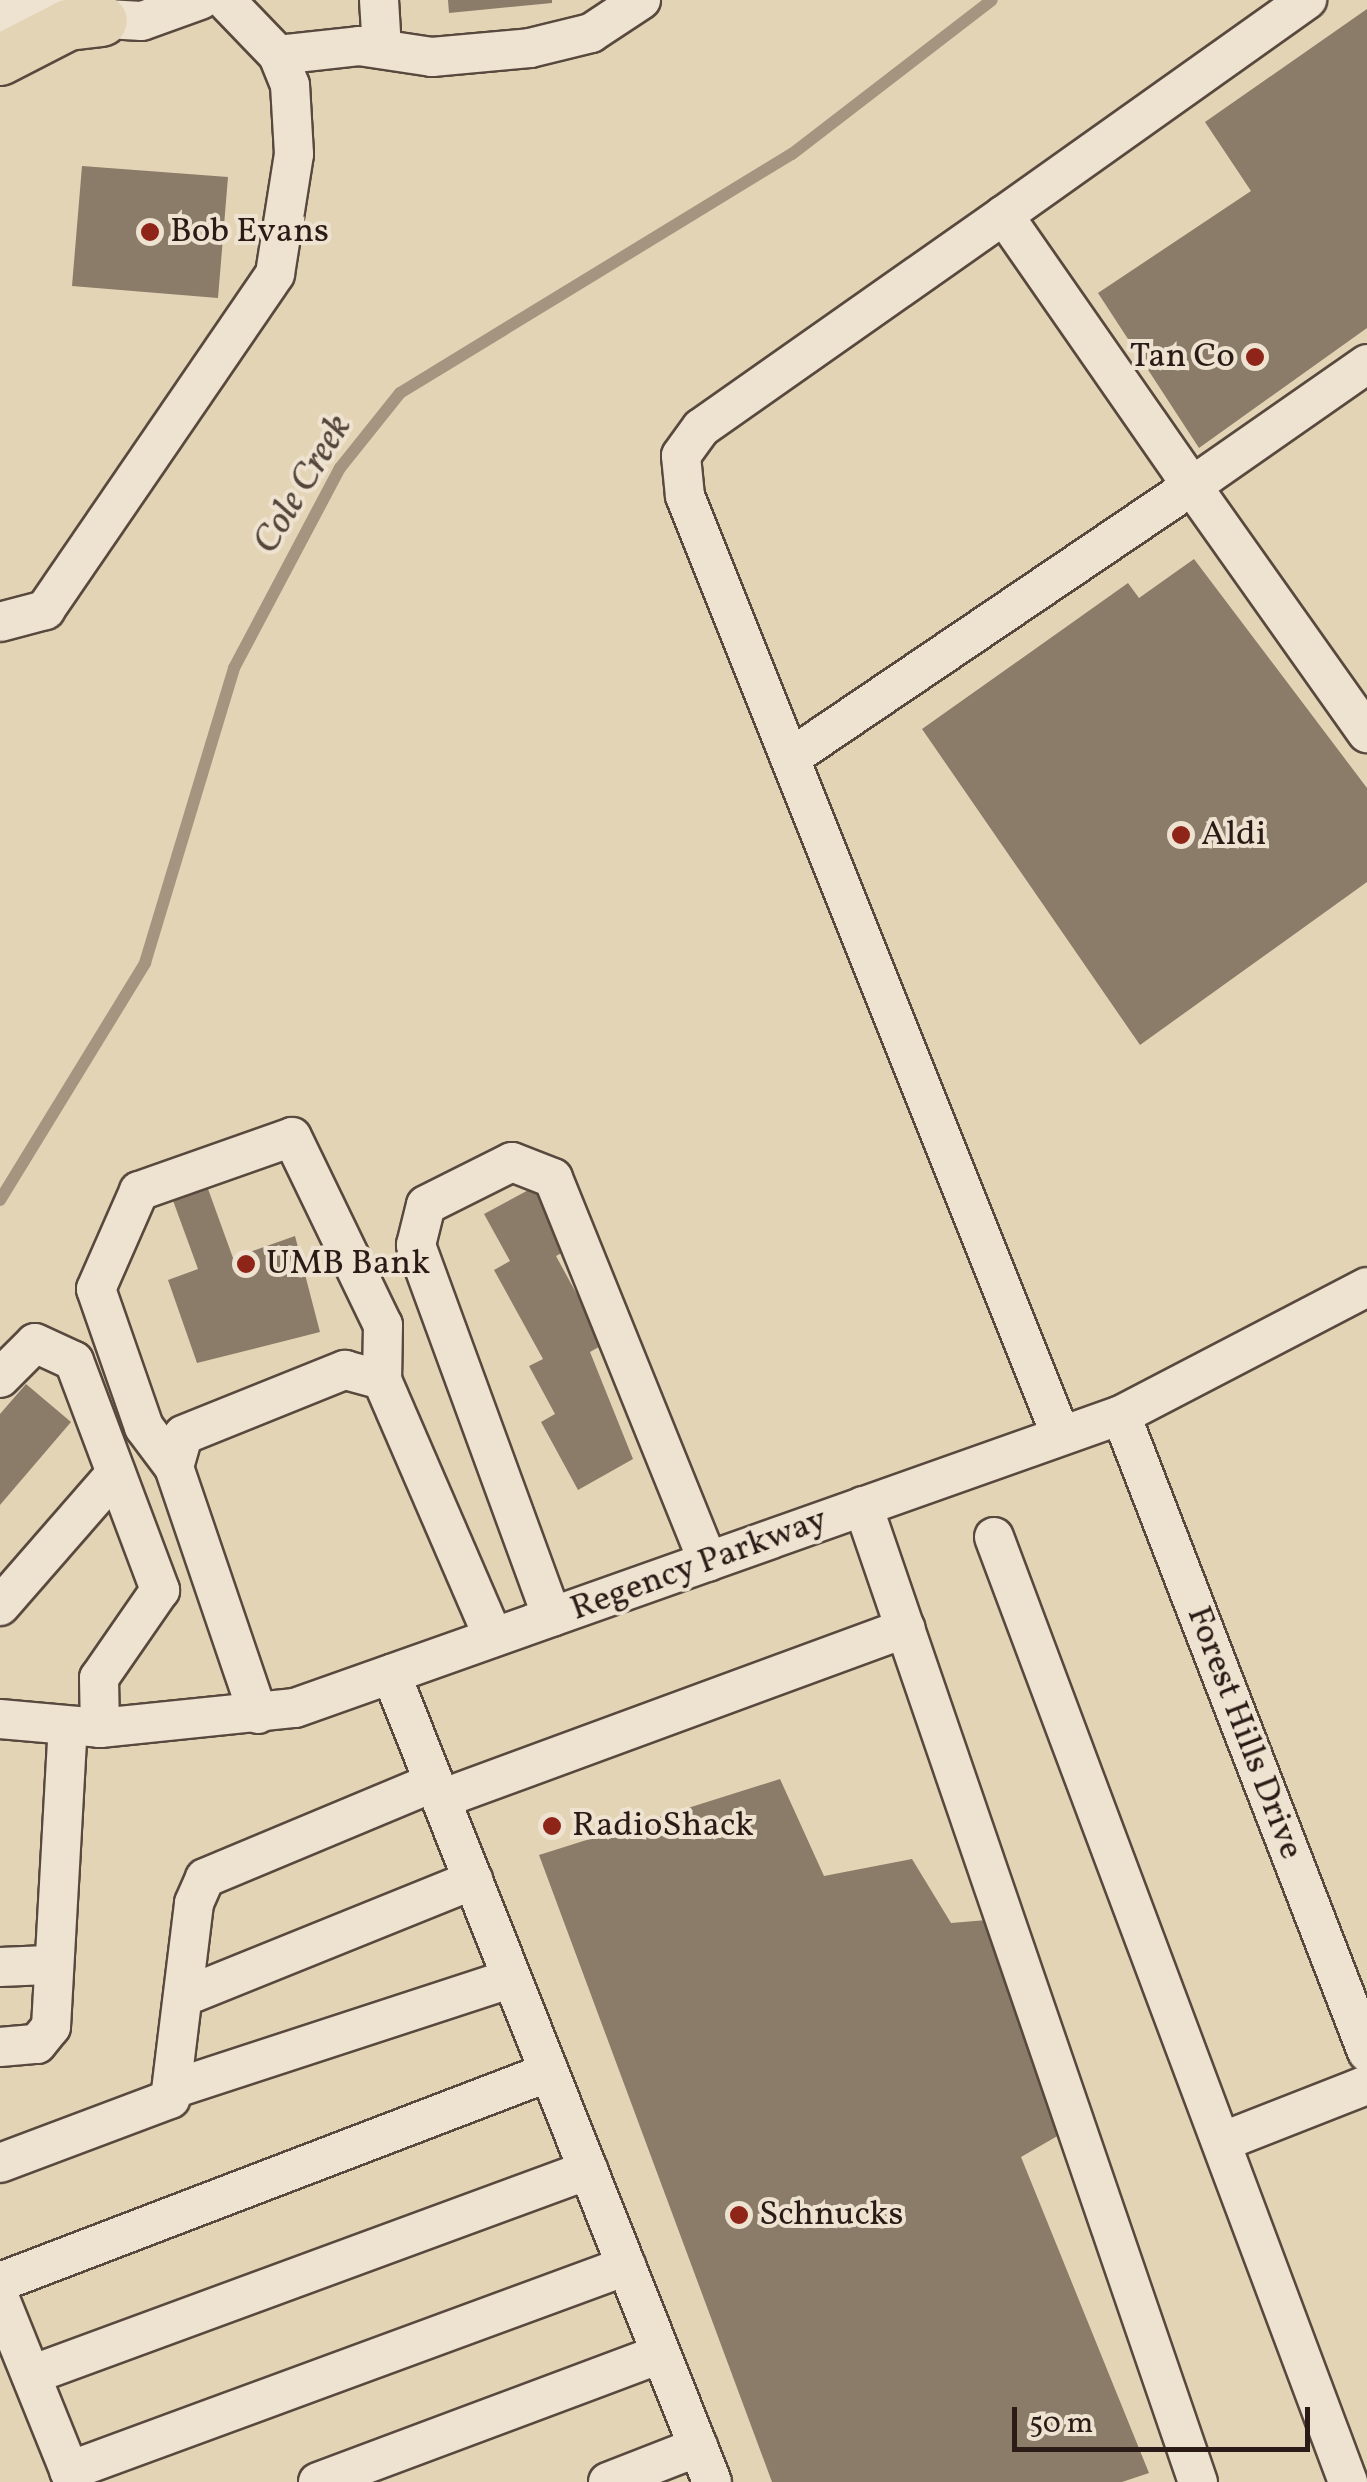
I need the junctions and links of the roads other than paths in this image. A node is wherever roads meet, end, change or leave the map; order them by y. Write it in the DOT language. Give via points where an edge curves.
graph roads {
  1 [pos="200,0"];
  2 [pos="226,0"];
  3 [pos="379,0"];
  4 [pos="641,0"];
  5 [pos="1307,0"];
  6 [pos="0,13"];
  7 [pos="102,20"];
  8 [pos="382,49"];
  9 [pos="278,55"];
  10 [pos="0,60"];
  11 [pos="1004,215"];
  12 [pos="1367,364"];
  13 [pos="1192,486"];
  14 [pos="0,622"];
  15 [pos="1367,734"];
  16 [pos="790,758"];
  17 [pos="1367,1286"];
  18 [pos="0,1378"];
  19 [pos="382,1380"];
  20 [pos="1121,1415"];
  21 [pos="1061,1436"];
  22 [pos="174,1467"];
  23 [pos="116,1473"];
  24 [pos="864,1506"];
  25 [pos="994,1537"];
  26 [pos="708,1562"];
  27 [pos="0,1606"];
  28 [pos="552,1617"];
  29 [pos="905,1628"];
  30 [pos="493,1637"];
  31 [pos="391,1674"];
  32 [pos="258,1714"];
  33 [pos="0,1719"];
  34 [pos="84,1727"];
  35 [pos="437,1791"];
  36 [pos="473,1880"];
  37 [pos="48,1965"];
  38 [pos="0,1967"];
  39 [pos="512,1978"];
  40 [pos="186,1996"];
  41 [pos="0,2047"];
  42 [pos="1367,2052"];
  43 [pos="549,2072"];
  44 [pos="1367,2085"];
  45 [pos="178,2088"];
  46 [pos="1224,2141"];
  47 [pos="0,2162"];
  48 [pos="588,2170"];
  49 [pos="626,2266"];
  50 [pos="0,2282"];
  51 [pos="0,2298"];
  52 [pos="660,2354"];
  53 [pos="31,2375"];
  54 [pos="698,2447"];
  55 [pos="72,2477"];
  56 [pos="318,2482"];
  57 [pos="608,2482"];
  58 [pos="712,2482"];
  59 [pos="1198,2482"];
  60 [pos="1348,2482"];
  1 -- 7 [label="street" via="142,21"];
  2 -- 9 [label="street"];
  3 -- 8 [label="street"];
  4 -- 8 [label="street" via="591,33 530,48 432,57"];
  5 -- 11 [label="street"];
  6 -- 7 [label="street"];
  7 -- 10 [label="main road" via="68,26"];
  8 -- 9 [label="street"];
  9 -- 14 [label="street" via="290,85 294,154 276,274 44,610"];
  11 -- 13 [label="street"];
  11 -- 16 [label="street" via="701,428 682,456 685,496"];
  12 -- 13 [label="street"];
  13 -- 15 [label="street"];
  13 -- 16 [label="street"];
  16 -- 21 [label="street"];
  17 -- 20 [label="street, Regency Parkway"];
  18 -- 23 [label="street" via="35,1343 74,1362"];
  19 -- 22 [label="street" via="345,1370 183,1434"];
  19 -- 22 [label="street" via="383,1325 292,1137 139,1191 96,1288 144,1427"];
  19 -- 30 [label="street"];
  20 -- 21 [label="street, Regency Parkway"];
  20 -- 42 [label="street, Forest Hills Drive"];
  21 -- 24 [label="street, Regency Parkway"];
  22 -- 32 [label="street"];
  23 -- 27 [label="street"];
  23 -- 34 [label="street" via="160,1590 99,1678"];
  24 -- 26 [label="street, Regency Parkway"];
  24 -- 29 [label="street"];
  25 -- 46 [label="street"];
  26 -- 28 [label="street, Regency Parkway"];
  26 -- 28 [label="street" via="553,1178 512,1162 426,1204 416,1245"];
  28 -- 30 [label="street, Regency Parkway"];
  29 -- 35 [label="street"];
  29 -- 59 [label="street"];
  30 -- 31 [label="street, Regency Parkway"];
  31 -- 32 [label="street, Regency Parkway"];
  31 -- 35 [label="street"];
  32 -- 34 [label="street, Regency Parkway"];
  33 -- 34 [label="street, Regency Parkway"];
  34 -- 37 [label="street"];
  35 -- 36 [label="street"];
  35 -- 40 [label="street" via="205,1878 194,1902"];
  36 -- 39 [label="street"];
  36 -- 40 [label="street"];
  37 -- 38 [label="street"];
  37 -- 41 [label="street" via="51,2027 37,2044"];
  39 -- 43 [label="street"];
  39 -- 45 [label="street"];
  40 -- 45 [label="street"];
  43 -- 48 [label="street"];
  43 -- 50 [label="street"];
  44 -- 46 [label="street"];
  45 -- 47 [label="street" via="170,2099"];
  46 -- 60 [label="street"];
  48 -- 49 [label="street"];
  48 -- 53 [label="street"];
  49 -- 52 [label="street"];
  49 -- 55 [label="street"];
  51 -- 53 [label="street"];
  52 -- 54 [label="street"];
  52 -- 56 [label="street"];
  53 -- 55 [label="street"];
  54 -- 57 [label="street"];
  54 -- 58 [label="street"];
}
